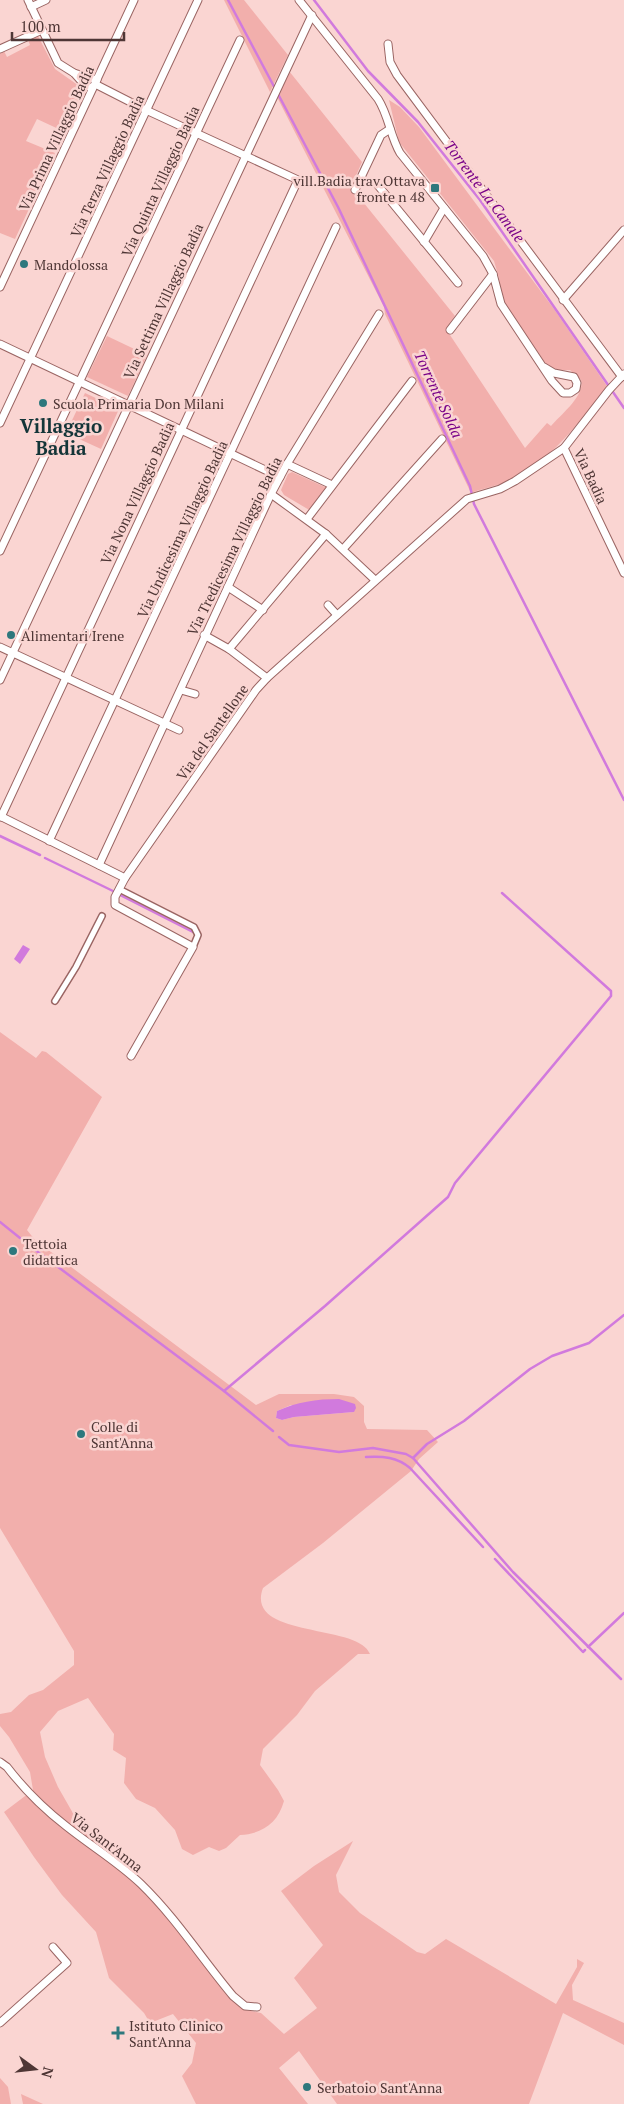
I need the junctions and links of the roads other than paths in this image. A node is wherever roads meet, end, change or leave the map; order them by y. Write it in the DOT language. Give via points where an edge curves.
graph roads {
  1 [pos="46,0"];
  2 [pos="134,0"];
  3 [pos="198,0"];
  4 [pos="299,0"];
  5 [pos="29,4"];
  6 [pos="312,15"];
  7 [pos="42,30"];
  8 [pos="240,40"];
  9 [pos="388,44"];
  10 [pos="0,50"];
  11 [pos="95,84"];
  12 [pos="146,110"];
  13 [pos="390,129"];
  14 [pos="197,133"];
  15 [pos="244,156"];
  16 [pos="376,183"];
  17 [pos="355,190"];
  18 [pos="444,208"];
  19 [pos="336,227"];
  20 [pos="624,230"];
  21 [pos="424,242"];
  22 [pos="493,274"];
  23 [pos="458,283"];
  24 [pos="0,287"];
  25 [pos="563,300"];
  26 [pos="379,314"];
  27 [pos="450,330"];
  28 [pos="0,344"];
  29 [pos="31,358"];
  30 [pos="544,367"];
  31 [pos="564,375"];
  32 [pos="623,375"];
  33 [pos="79,381"];
  34 [pos="412,381"];
  35 [pos="558,388"];
  36 [pos="128,405"];
  37 [pos="0,423"];
  38 [pos="180,429"];
  39 [pos="442,440"];
  40 [pos="564,448"];
  41 [pos="231,452"];
  42 [pos="287,464"];
  43 [pos="280,477"];
  44 [pos="332,485"];
  45 [pos="270,494"];
  46 [pos="307,519"];
  47 [pos="326,534"];
  48 [pos="344,548"];
  49 [pos="0,551"];
  50 [pos="624,573"];
  51 [pos="375,580"];
  52 [pos="228,587"];
  53 [pos="328,605"];
  54 [pos="263,610"];
  55 [pos="337,615"];
  56 [pos="204,636"];
  57 [pos="0,647"];
  58 [pos="229,649"];
  59 [pos="12,653"];
  60 [pos="65,678"];
  61 [pos="267,678"];
  62 [pos="0,680"];
  63 [pos="181,690"];
  64 [pos="195,694"];
  65 [pos="116,702"];
  66 [pos="165,724"];
  67 [pos="179,730"];
  68 [pos="1,816"];
  69 [pos="49,841"];
  70 [pos="99,865"];
  71 [pos="125,878"];
  72 [pos="119,889"];
  73 [pos="102,916"];
  74 [pos="193,947"];
  75 [pos="56,1001"];
  76 [pos="131,1056"];
  77 [pos="0,1762"];
  78 [pos="53,1947"];
  79 [pos="257,2007"];
  80 [pos="0,2023"];
  1 -- 5 [label="street"];
  2 -- 11 [label="street, Via Prima Villaggio Badia"];
  3 -- 12 [label="street, Via Terza Villaggio Badia"];
  4 -- 6 [label="street"];
  5 -- 7 [label="street"];
  6 -- 13 [label="street" via="378,99"];
  6 -- 15 [label="street, Via Settima Villaggio Badia"];
  7 -- 10 [label="street"];
  7 -- 11 [label="street" via="58,63 82,82"];
  8 -- 14 [label="street, Via Quinta Villaggio Badia"];
  9 -- 25 [label="street" via="390,62 397,75"];
  11 -- 12 [label="street"];
  11 -- 24 [label="street, Via Prima Villaggio Badia"];
  12 -- 14 [label="street"];
  12 -- 29 [label="street, Via Terza Villaggio Badia"];
  13 -- 17 [label="street" via="381,135"];
  13 -- 18 [label="street" via="400,153"];
  14 -- 15 [label="street"];
  14 -- 33 [label="street, Via Quinta Villaggio Badia"];
  15 -- 36 [label="street, Via Settima Villaggio Badia"];
  15 -- 38 [label="street, Via Nona Villaggio Badia" via="298,180"];
  16 -- 21 [label="street"];
  18 -- 21 [label="street"];
  18 -- 22 [label="street" via="483,256"];
  19 -- 41 [label="street, Via Undicesima Villaggio Badia"];
  20 -- 25 [label="street"];
  21 -- 23 [label="street"];
  22 -- 27 [label="street"];
  22 -- 30 [label="street" via="501,304"];
  25 -- 32 [label="street"];
  26 -- 42 [label="street, Via Tredicesima Villaggio Badia"];
  28 -- 29 [label="street"];
  29 -- 33 [label="street"];
  29 -- 37 [label="street, Via Terza Villaggio Badia"];
  30 -- 31 [label="street"];
  30 -- 35 [label="street"];
  31 -- 35 [label="street" via="559,379"];
  31 -- 35 [label="street" via="574,377 576,389 566,394"];
  32 -- 40 [label="street, Via Badia"];
  33 -- 36 [label="street"];
  33 -- 49 [label="street, Via Quinta Villaggio Badia"];
  34 -- 44 [label="street"];
  36 -- 38 [label="street"];
  36 -- 59 [label="street, Via Settima Villaggio Badia"];
  38 -- 41 [label="street"];
  38 -- 60 [label="street, Via Nona Villaggio Badia"];
  39 -- 48 [label="street"];
  40 -- 50 [label="street, Via Badia"];
  40 -- 51 [label="street, Via del Santellone" via="515,481 467,499"];
  41 -- 43 [label="street"];
  41 -- 65 [label="street, Via Undicesima Villaggio Badia"];
  42 -- 43 [label="street, Via Tredicesima Villaggio Badia"];
  42 -- 44 [label="street"];
  43 -- 45 [label="street, Via Tredicesima Villaggio Badia"];
  44 -- 46 [label="street"];
  45 -- 46 [label="street"];
  45 -- 52 [label="street, Via Tredicesima Villaggio Badia"];
  46 -- 47 [label="street"];
  47 -- 48 [label="street"];
  47 -- 54 [label="street"];
  48 -- 51 [label="street"];
  51 -- 55 [label="street, Via del Santellone"];
  52 -- 54 [label="street"];
  52 -- 56 [label="street, Via Tredicesima Villaggio Badia"];
  53 -- 55 [label="street"];
  54 -- 58 [label="street"];
  55 -- 61 [label="street, Via del Santellone"];
  56 -- 58 [label="street"];
  56 -- 63 [label="street, Via Tredicesima Villaggio Badia"];
  57 -- 59 [label="street"];
  58 -- 61 [label="street"];
  59 -- 60 [label="street"];
  59 -- 62 [label="street, Via Settima Villaggio Badia"];
  60 -- 65 [label="street"];
  60 -- 68 [label="street, Via Nona Villaggio Badia"];
  61 -- 71 [label="street, Via del Santellone"];
  63 -- 64 [label="street"];
  63 -- 66 [label="street, Via Tredicesima Villaggio Badia"];
  65 -- 66 [label="street"];
  65 -- 69 [label="street, Via Undicesima Villaggio Badia"];
  66 -- 67 [label="street"];
  66 -- 70 [label="street, Via Tredicesima Villaggio Badia"];
  68 -- 69 [label="street"];
  69 -- 70 [label="street"];
  70 -- 71 [label="street"];
  71 -- 72 [label="street, Via del Santellone"];
  72 -- 74 [label="street" via="114,898 115,905"];
  72 -- 74 [label="street" via="194,927 198,935"];
  73 -- 75 [label="street"];
  74 -- 76 [label="street"];
  77 -- 79 [label="street, Via Sant'Anna" via="47,1811 140,1883 162,1905 233,1996 245,2006"];
  78 -- 80 [label="street" via="67,1963"];
}
